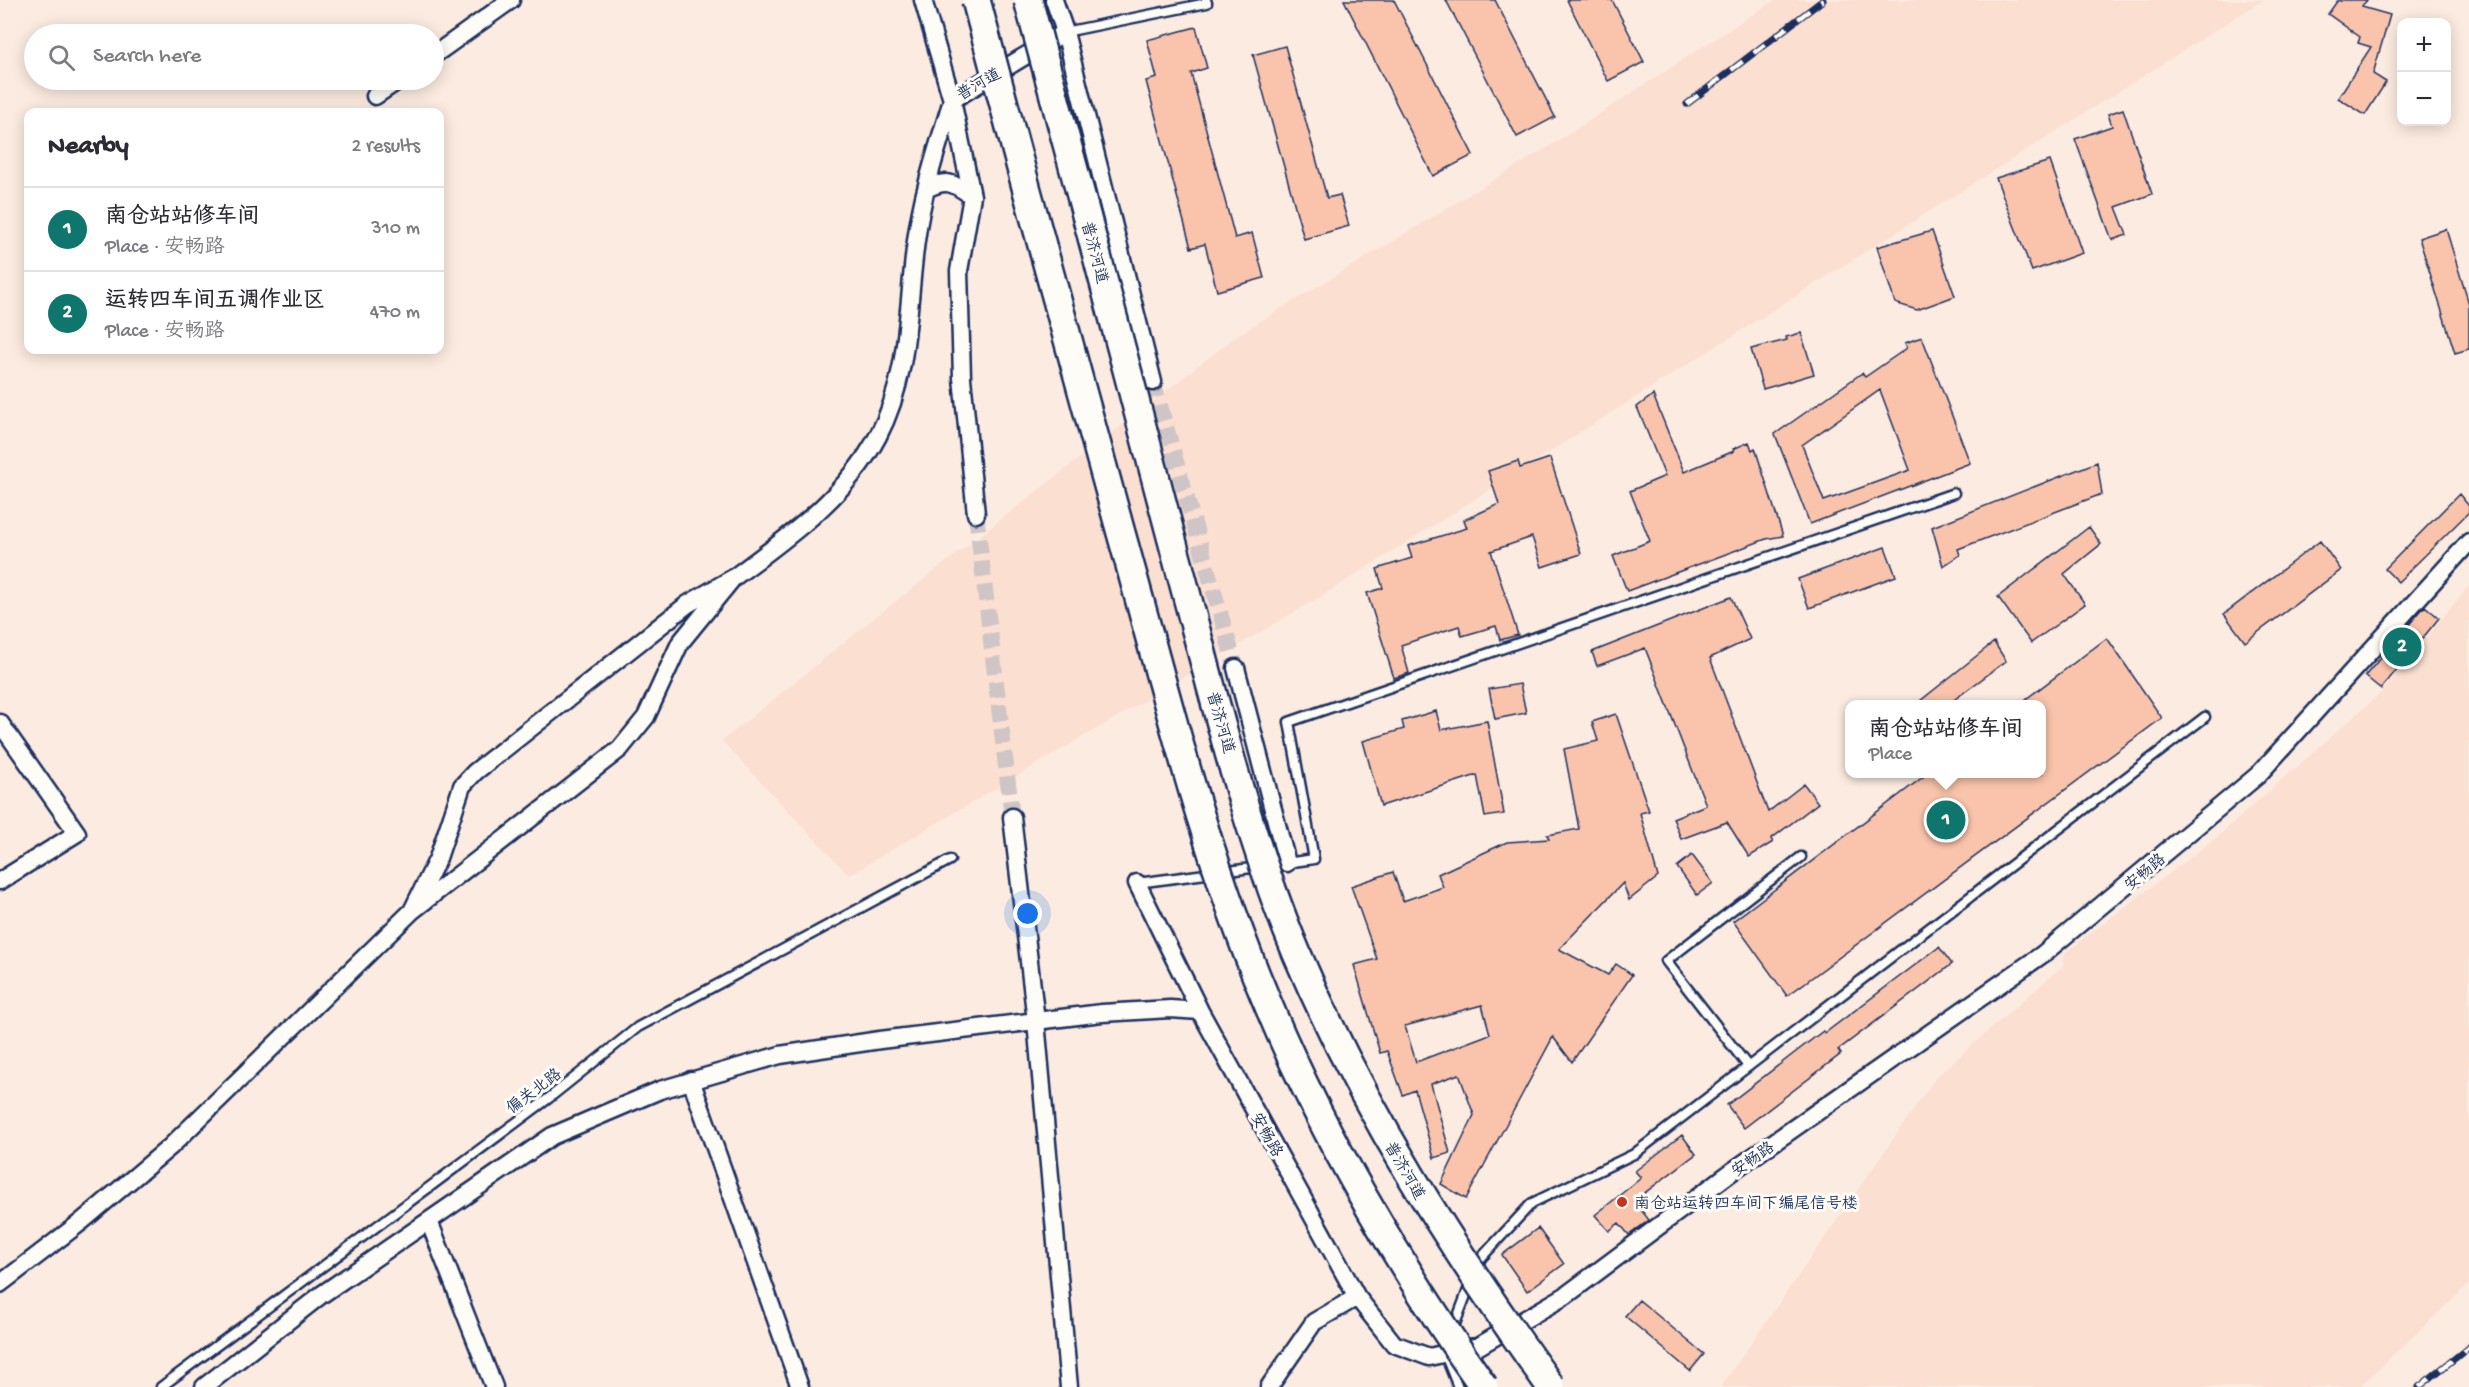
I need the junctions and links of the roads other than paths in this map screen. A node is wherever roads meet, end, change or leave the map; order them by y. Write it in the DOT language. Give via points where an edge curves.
graph roads {
  1 [pos="511,0"];
  2 [pos="923,0"];
  3 [pos="976,0"];
  4 [pos="1028,0"];
  5 [pos="1054,0"];
  6 [pos="1206,0"];
  7 [pos="1065,32"];
  8 [pos="444,48"];
  9 [pos="384,90"];
  10 [pos="375,96"];
  11 [pos="952,100"];
  12 [pos="926,189"];
  13 [pos="972,196"];
  14 [pos="1153,382"];
  15 [pos="1954,493"];
  16 [pos="976,514"];
  17 [pos="2469,542"];
  18 [pos="733,578"];
  19 [pos="1236,668"];
  20 [pos="2205,717"];
  21 [pos="0,723"];
  22 [pos="1012,817"];
  23 [pos="1801,857"];
  24 [pos="950,860"];
  25 [pos="1287,863"];
  26 [pos="0,881"];
  27 [pos="1137,883"];
  28 [pos="412,911"];
  29 [pos="1200,1011"];
  30 [pos="1036,1021"];
  31 [pos="1747,1065"];
  32 [pos="691,1080"];
  33 [pos="429,1221"];
  34 [pos="0,1284"];
  35 [pos="1357,1297"];
  36 [pos="1443,1354"];
  37 [pos="161,1387"];
  38 [pos="204,1387"];
  39 [pos="494,1387"];
  40 [pos="800,1387"];
  41 [pos="1069,1387"];
  42 [pos="1269,1387"];
  43 [pos="1458,1387"];
  44 [pos="1484,1387"];
  45 [pos="1551,1387"];
  1 -- 8 [label="street"];
  2 -- 11 [label="street, 普河道"];
  3 -- 44 [label="highway, bridge" via="1202,824 1263,994 1336,1144"];
  4 -- 45 [label="highway, 普济河道, bridge" via="1213,691 1272,892 1317,998 1392,1147 1438,1222"];
  5 -- 7 [label="street"];
  6 -- 7 [label="lane" via="1207,3"];
  7 -- 11 [label="street, 普河道"];
  7 -- 14 [label="street"];
  9 -- 10 [label="street"];
  11 -- 12 [label="street"];
  11 -- 13 [label="street"];
  12 -- 13 [label="street" via="941,182 950,183"];
  12 -- 18 [label="street" via="916,239 903,368 878,436 840,489"];
  13 -- 16 [label="street" via="959,271 963,378"];
  15 -- 25 [label="lane" via="1290,722 1314,859"];
  17 -- 36 [label="street, 安畅路" via="2258,775 2043,954 1734,1170 1565,1296 1479,1346"];
  18 -- 28 [label="street" via="680,643 646,717 620,749"];
  18 -- 28 [label="street" via="688,604 475,772 462,786 438,858"];
  19 -- 25 [label="street"];
  20 -- 31 [label="lane"];
  21 -- 26 [label="street" via="76,833"];
  22 -- 30 [label="street"];
  23 -- 31 [label="lane" via="1666,961"];
  24 -- 37 [label="lane, 偏关北路" via="638,1027 549,1098"];
  25 -- 27 [label="lane"];
  27 -- 29 [label="street, 安畅路"];
  28 -- 34 [label="street" via="170,1147"];
  29 -- 30 [label="street" via="1170,1009"];
  29 -- 35 [label="street, 安畅路"];
  30 -- 32 [label="street" via="780,1055"];
  30 -- 41 [label="street"];
  31 -- 36 [label="lane" via="1634,1154 1532,1203 1481,1258"];
  32 -- 33 [label="street" via="552,1136"];
  32 -- 40 [label="street"];
  33 -- 38 [label="street" via="321,1295"];
  33 -- 39 [label="street"];
  35 -- 36 [label="street, 安畅路" via="1394,1344 1429,1357"];
  35 -- 42 [label="street" via="1314,1322"];
  36 -- 43 [label="lane"];
}
